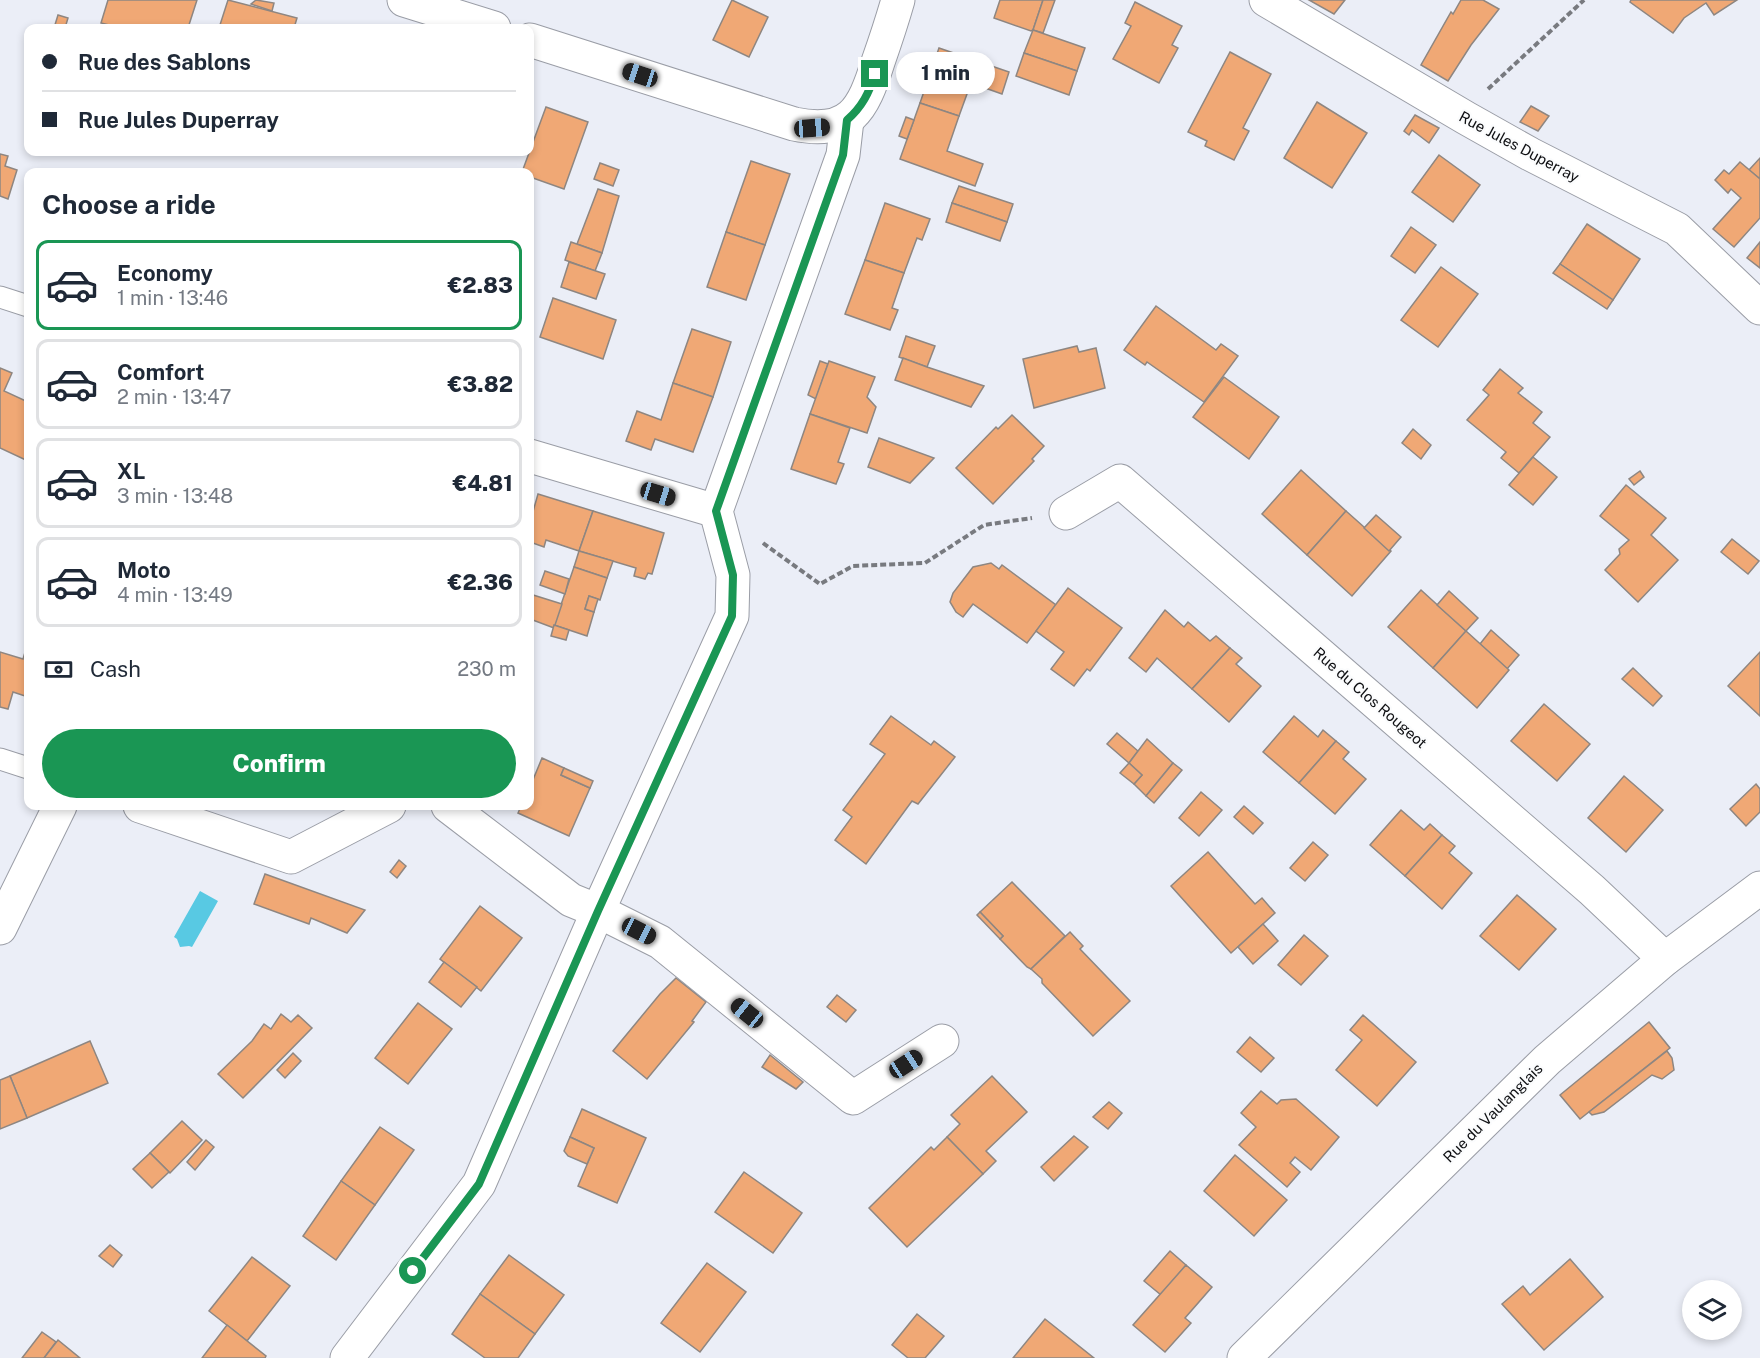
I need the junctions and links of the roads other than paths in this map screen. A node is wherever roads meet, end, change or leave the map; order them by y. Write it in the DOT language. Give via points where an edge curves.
graph roads {
  1 [pos="404,0"];
  2 [pos="898,0"];
  3 [pos="1266,0"];
  4 [pos="481,24"];
  5 [pos="534,41"];
  6 [pos="847,120"];
  7 [pos="0,297"];
  8 [pos="24,305"];
  9 [pos="1760,308"];
  10 [pos="534,457"];
  11 [pos="716,511"];
  12 [pos="1066,513"];
  13 [pos="0,759"];
  14 [pos="24,767"];
  15 [pos="58,810"];
  16 [pos="152,810"];
  17 [pos="381,810"];
  18 [pos="453,810"];
  19 [pos="1760,888"];
  20 [pos="598,911"];
  21 [pos="0,928"];
  22 [pos="1665,959"];
  23 [pos="942,1041"];
  24 [pos="347,1358"];
  25 [pos="1244,1358"];
  1 -- 4 [label="street"];
  2 -- 6 [label="street" via="869,93"];
  3 -- 9 [label="street, Rue Jules Duperray" via="1530,154 1677,229"];
  5 -- 6 [label="street" via="794,124 830,127"];
  6 -- 11 [label="street" via="843,155"];
  7 -- 8 [label="lane"];
  10 -- 11 [label="street"];
  11 -- 20 [label="street" via="733,575 732,616"];
  12 -- 22 [label="street, Rue du Clos Rougeot" via="1120,481 1592,890"];
  13 -- 14 [label="lane"];
  15 -- 21 [label="street"];
  16 -- 17 [label="street" via="291,857"];
  18 -- 20 [label="street" via="571,900"];
  19 -- 22 [label="street, Rue du Vaulanglais"];
  20 -- 23 [label="street" via="660,942 853,1098"];
  20 -- 24 [label="street" via="479,1184"];
  22 -- 25 [label="street, Rue du Vaulanglais" via="1547,1060"];
}
